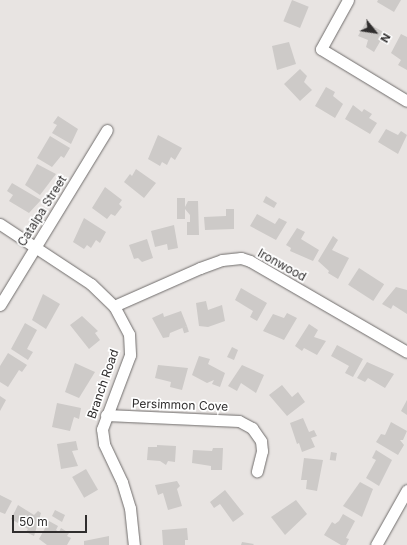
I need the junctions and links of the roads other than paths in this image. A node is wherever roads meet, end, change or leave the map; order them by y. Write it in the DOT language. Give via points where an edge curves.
graph roads {
  1 [pos="348,0"];
  2 [pos="407,101"];
  3 [pos="107,130"];
  4 [pos="0,224"];
  5 [pos="35,246"];
  6 [pos="0,305"];
  7 [pos="114,306"];
  8 [pos="407,352"];
  9 [pos="106,415"];
  10 [pos="258,471"];
  11 [pos="407,490"];
  12 [pos="134,545"];
  13 [pos="376,545"];
  1 -- 2 [label="street" via="321,49"];
  3 -- 5 [label="street, Catalpa Street"];
  4 -- 5 [label="street, Branch Road"];
  5 -- 6 [label="street, Catalpa Street"];
  5 -- 7 [label="street, Branch Road" via="91,284"];
  7 -- 8 [label="street, Ironwood" via="200,268 235,258 250,261"];
  7 -- 9 [label="street, Branch Road" via="129,334 130,355"];
  9 -- 10 [label="street, Persimmon Cove" via="239,421 252,428 261,441"];
  9 -- 12 [label="street, Branch Road" via="102,429 104,444 122,482 130,508"];
  11 -- 13 [label="street"];
}
